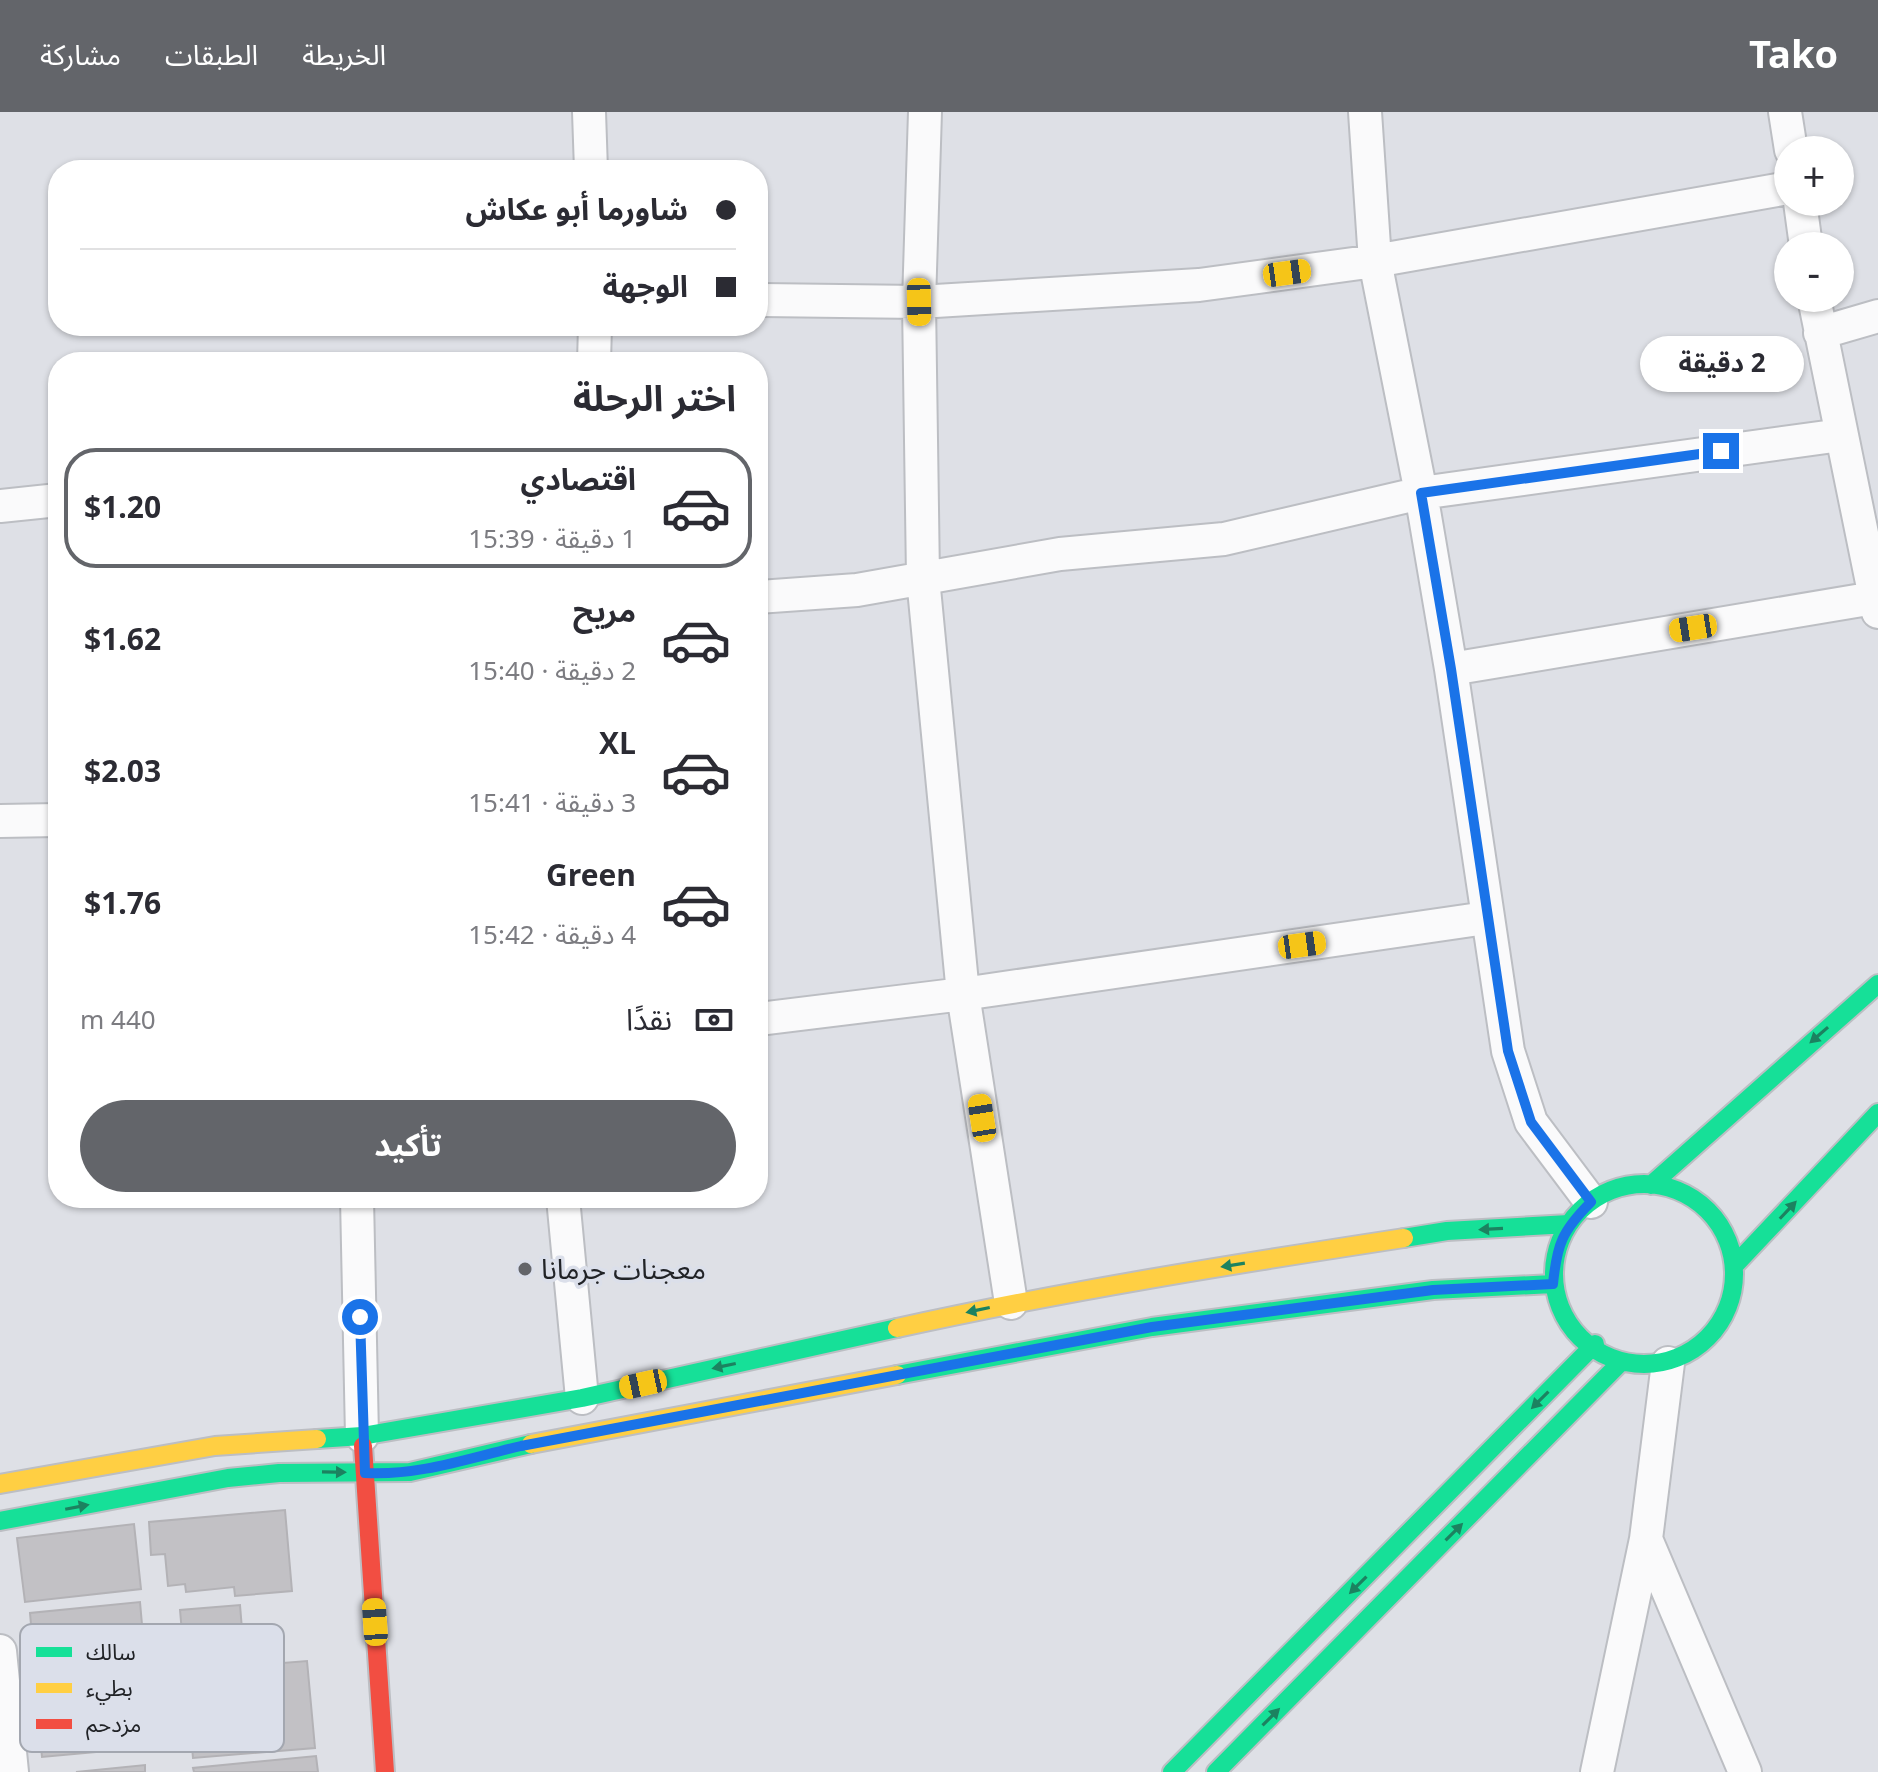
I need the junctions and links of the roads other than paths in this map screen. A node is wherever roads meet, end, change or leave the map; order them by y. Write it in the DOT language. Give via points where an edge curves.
graph roads {
  1 [pos="589,112"];
  2 [pos="925,112"];
  3 [pos="1365,112"];
  4 [pos="1785,112"];
  5 [pos="1789,136"];
  6 [pos="591,160"];
  7 [pos="1774,190"];
  8 [pos="1375,261"];
  9 [pos="768,300"];
  10 [pos="919,302"];
  11 [pos="1816,312"];
  12 [pos="1878,316"];
  13 [pos="1820,333"];
  14 [pos="1841,435"];
  15 [pos="1421,493"];
  16 [pos="48,501"];
  17 [pos="0,506"];
  18 [pos="923,578"];
  19 [pos="768,596"];
  20 [pos="1876,605"];
  21 [pos="1451,669"];
  22 [pos="48,820"];
  23 [pos="0,821"];
  24 [pos="1486,918"];
  25 [pos="1878,984"];
  26 [pos="963,994"];
  27 [pos="768,1018"];
  28 [pos="1878,1113"];
  29 [pos="1651,1185"];
  30 [pos="357,1208"];
  31 [pos="564,1208"];
  32 [pos="1580,1213"];
  33 [pos="1734,1266"];
  34 [pos="1553,1284"];
  35 [pos="1011,1303"];
  36 [pos="1595,1344"];
  37 [pos="1621,1362"];
  38 [pos="1668,1363"];
  39 [pos="582,1398"];
  40 [pos="362,1436"];
  41 [pos="365,1473"];
  42 [pos="0,1484"];
  43 [pos="0,1521"];
  44 [pos="1646,1539"];
  45 [pos="0,1651"];
  46 [pos="12,1772"];
  47 [pos="385,1772"];
  48 [pos="1172,1772"];
  49 [pos="1216,1772"];
  50 [pos="1597,1772"];
  51 [pos="1745,1772"];
  1 -- 6 [label="street"];
  2 -- 10 [label="street"];
  3 -- 8 [label="street"];
  4 -- 5 [label="street"];
  7 -- 8 [label="street"];
  8 -- 10 [label="street" via="1199,285"];
  8 -- 15 [label="street"];
  9 -- 10 [label="street"];
  10 -- 18 [label="street"];
  11 -- 13 [label="street"];
  12 -- 13 [label="street"];
  13 -- 14 [label="street"];
  14 -- 15 [label="street"];
  14 -- 20 [label="street"];
  15 -- 18 [label="street" via="1224,539 1060,554"];
  15 -- 21 [label="street"];
  16 -- 17 [label="street"];
  18 -- 19 [label="street" via="857,590"];
  18 -- 26 [label="street"];
  20 -- 21 [label="street"];
  21 -- 24 [label="street"];
  22 -- 23 [label="street"];
  24 -- 26 [label="street"];
  24 -- 32 [label="street" via="1508,1051 1531,1122"];
  25 -- 29 [label="main road, one-way"];
  26 -- 27 [label="street"];
  26 -- 35 [label="street"];
  33 -- 28 [label="main road, one-way"];
  29 -- 32 [label="main road" via="1619,1188"];
  29 -- 33 [label="main road" via="1681,1192 1707,1210 1726,1236"];
  30 -- 40 [label="street"];
  31 -- 39 [label="street"];
  32 -- 34 [label="main road" via="1556,1253"];
  32 -- 35 [label="main road, one-way"];
  33 -- 38 [label="main road" via="1732,1298 1719,1327 1697,1349"];
  34 -- 36 [label="main road" via="1562,1315"];
  34 -- 41 [label="main road" via="1433,1290 1152,1327 521,1446 433,1469"];
  35 -- 39 [label="main road, one-way"];
  36 -- 37 [label="main road"];
  36 -- 48 [label="main road, one-way"];
  37 -- 38 [label="main road"];
  49 -- 37 [label="main road, one-way"];
  38 -- 44 [label="street"];
  39 -- 40 [label="main road"];
  40 -- 41 [label="main road"];
  40 -- 42 [label="main road" via="215,1446"];
  43 -- 41 [label="main road, one-way" via="228,1478"];
  41 -- 47 [label="main road"];
  44 -- 50 [label="street"];
  44 -- 51 [label="street"];
  45 -- 46 [label="street"];
}
